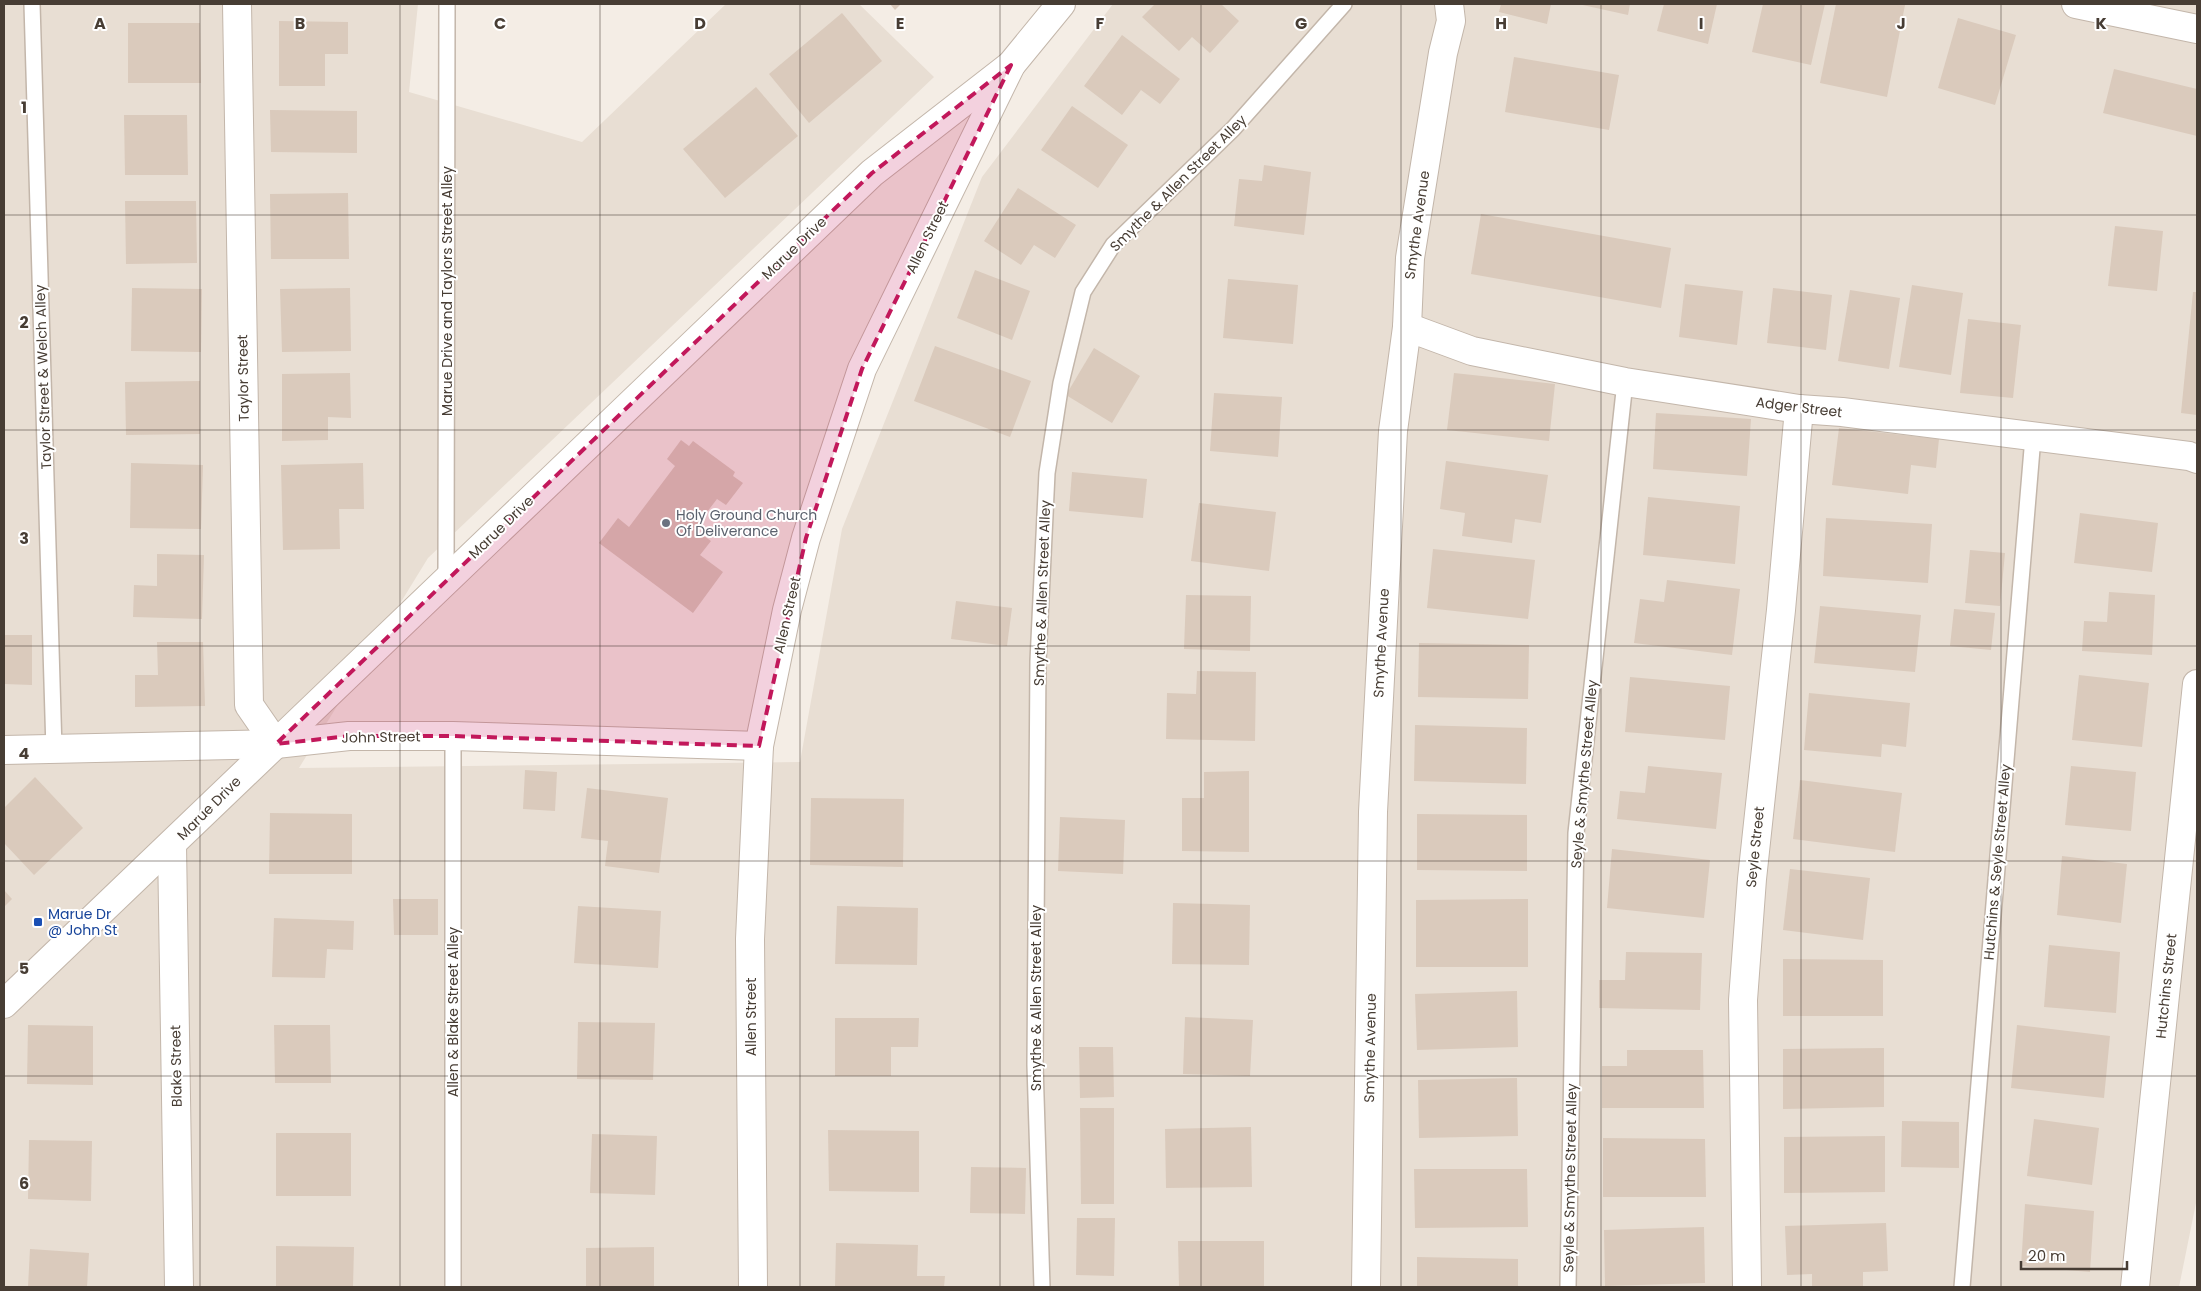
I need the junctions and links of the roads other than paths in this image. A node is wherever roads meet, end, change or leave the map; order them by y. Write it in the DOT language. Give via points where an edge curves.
graph roads {
  1 [pos="32,4"];
  2 [pos="237,4"];
  3 [pos="447,4"];
  4 [pos="1061,4"];
  5 [pos="1344,4"];
  6 [pos="1449,4"];
  7 [pos="2076,4"];
  8 [pos="2197,29"];
  9 [pos="1010,65"];
  10 [pos="1407,327"];
  11 [pos="1625,382"];
  12 [pos="1799,409"];
  13 [pos="2033,436"];
  14 [pos="2197,459"];
  15 [pos="446,579"];
  16 [pos="2197,684"];
  17 [pos="453,736"];
  18 [pos="276,744"];
  19 [pos="759,746"];
  20 [pos="4,750"];
  21 [pos="54,750"];
  22 [pos="172,845"];
  23 [pos="4,1004"];
  24 [pos="179,1287"];
  25 [pos="453,1287"];
  26 [pos="753,1287"];
  27 [pos="1042,1287"];
  28 [pos="1366,1287"];
  29 [pos="1568,1287"];
  30 [pos="1747,1287"];
  31 [pos="1962,1287"];
  32 [pos="2135,1287"];
  1 -- 21 [label="lane, Taylor Street & Welch Alley"];
  2 -- 18 [label="street, Taylor Street" via="249,705"];
  3 -- 15 [label="lane, Marue Drive and Taylors Street Alley"];
  4 -- 9 [label="street, Allen Street"];
  5 -- 27 [label="lane, Smythe & Allen Street Alley" via="1233,129 1113,245 1083,292 1061,383 1047,474 1038,661 1035,1065"];
  6 -- 10 [label="street, Smythe Avenue" via="1451,21 1410,258"];
  7 -- 8 [label="street"];
  9 -- 15 [label="street, Marue Drive" via="872,173"];
  9 -- 19 [label="street, Allen Street" via="862,369 806,538 787,610"];
  10 -- 11 [label="street, Adger Street" via="1472,351"];
  10 -- 28 [label="street, Smythe Avenue" via="1393,432 1373,812"];
  11 -- 12 [label="street, Adger Street"];
  11 -- 29 [label="lane, Seyle & Smythe Street Alley" via="1576,833"];
  12 -- 13 [label="street, Adger Street"];
  12 -- 30 [label="street, Seyle Street" via="1743,1000"];
  13 -- 14 [label="street, Adger Street"];
  13 -- 31 [label="lane, Hutchins & Seyle Street Alley"];
  15 -- 18 [label="street, Marue Drive"];
  16 -- 32 [label="street, Hutchins Street"];
  17 -- 18 [label="street, John Street" via="349,736"];
  17 -- 19 [label="street, John Street"];
  17 -- 25 [label="lane, Allen & Blake Street Alley"];
  18 -- 21 [label="street, John Street"];
  18 -- 22 [label="street, Marue Drive"];
  19 -- 26 [label="street, Allen Street" via="750,940"];
  20 -- 21 [label="street, John Street"];
  22 -- 23 [label="street, Marue Drive"];
  22 -- 24 [label="street, Blake Street"];
}
